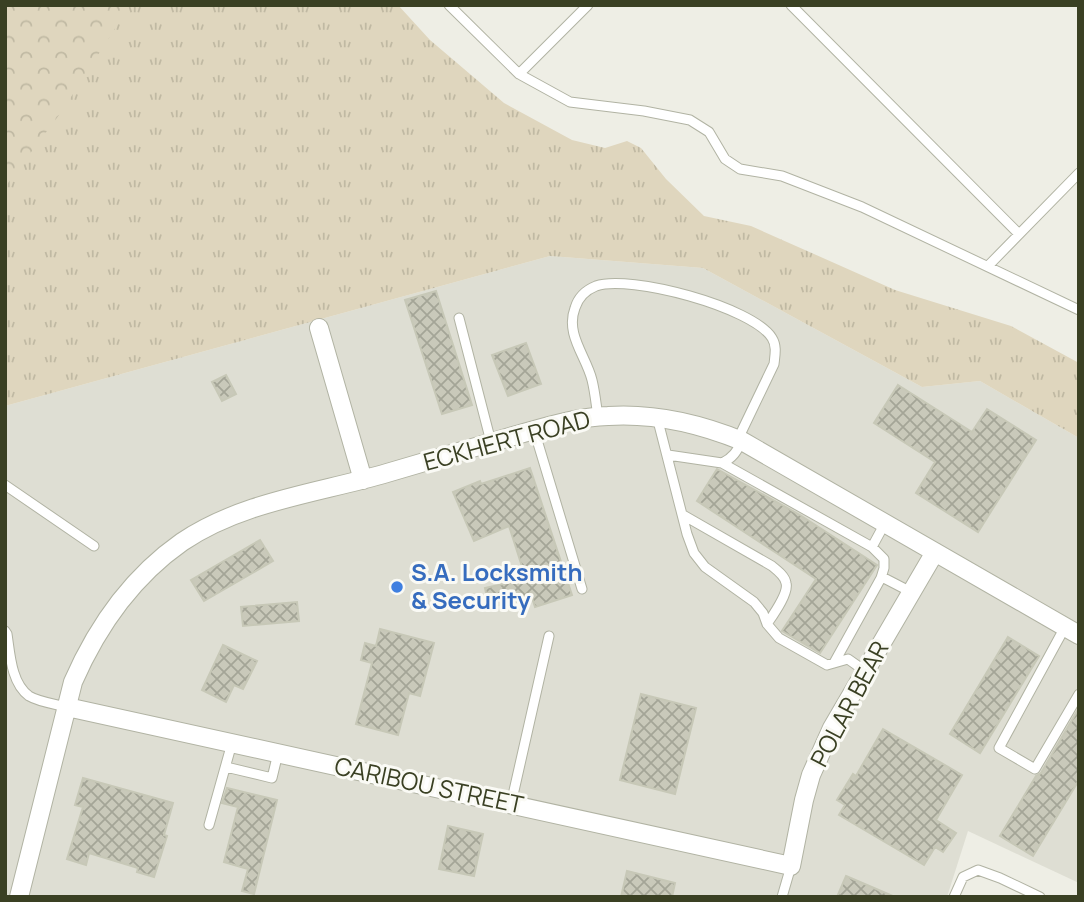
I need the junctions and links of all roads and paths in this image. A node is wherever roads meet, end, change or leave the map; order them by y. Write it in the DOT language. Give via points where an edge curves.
graph roads {
  1 [pos="449,5"];
  2 [pos="588,5"];
  3 [pos="791,5"];
  4 [pos="519,74"];
  5 [pos="1079,173"];
  6 [pos="1019,234"];
  7 [pos="988,266"];
  8 [pos="1079,310"];
  9 [pos="458,318"];
  10 [pos="319,328"];
  11 [pos="598,417"];
  12 [pos="657,417"];
  13 [pos="534,430"];
  14 [pos="740,440"];
  15 [pos="491,442"];
  16 [pos="668,455"];
  17 [pos="722,463"];
  18 [pos="363,480"];
  19 [pos="5,485"];
  20 [pos="682,515"];
  21 [pos="884,523"];
  22 [pos="94,546"];
  23 [pos="872,547"];
  24 [pos="935,552"];
  25 [pos="882,576"];
  26 [pos="582,589"];
  27 [pos="911,593"];
  28 [pos="767,624"];
  29 [pos="5,631"];
  30 [pos="1072,631"];
  31 [pos="549,636"];
  32 [pos="834,663"];
  33 [pos="865,671"];
  34 [pos="1079,694"];
  35 [pos="67,707"];
  36 [pos="232,743"];
  37 [pos="278,753"];
  38 [pos="226,767"];
  39 [pos="511,804"];
  40 [pos="209,825"];
  41 [pos="791,866"];
  42 [pos="19,897"];
  43 [pos="782,897"];
  44 [pos="954,897"];
  45 [pos="1040,897"];
  1 -- 4 [label="lane"];
  2 -- 4 [label="lane"];
  3 -- 6 [label="lane"];
  4 -- 7 [label="lane" via="570,102 690,120 709,132 725,159 740,169 782,176 862,207"];
  5 -- 6 [label="lane"];
  6 -- 7 [label="lane"];
  7 -- 8 [label="lane"];
  9 -- 15 [label="lane"];
  10 -- 18 [label="street"];
  11 -- 12 [label="street, ECKHERT ROAD"];
  11 -- 13 [label="street, ECKHERT ROAD"];
  11 -- 14 [label="lane" via="592,378 572,328 573,310 581,296 595,286 614,282 641,285 724,307 772,337 774,364"];
  12 -- 14 [label="street, ECKHERT ROAD" via="689,422"];
  12 -- 16 [label="lane"];
  13 -- 15 [label="street, ECKHERT ROAD"];
  13 -- 26 [label="lane"];
  14 -- 17 [label="lane" via="736,453"];
  14 -- 21 [label="street, ECKHERT ROAD"];
  15 -- 18 [label="street, ECKHERT ROAD"];
  16 -- 17 [label="lane"];
  16 -- 20 [label="lane"];
  17 -- 23 [label="lane"];
  18 -- 35 [label="street, ECKHERT ROAD" via="233,515 160,559 100,628 77,673"];
  19 -- 22 [label="lane"];
  20 -- 28 [label="lane" via="694,553 705,567 754,602"];
  20 -- 28 [label="lane" via="782,575 786,592"];
  21 -- 23 [label="lane"];
  21 -- 24 [label="street, ECKHERT ROAD"];
  23 -- 25 [label="lane" via="884,559"];
  24 -- 27 [label="street, POLAR BEAR"];
  24 -- 30 [label="street, ECKHERT ROAD"];
  25 -- 27 [label="lane"];
  25 -- 32 [label="lane"];
  27 -- 33 [label="street, POLAR BEAR"];
  28 -- 32 [label="lane" via="779,638 818,661"];
  29 -- 35 [label="lane" via="18,685 29,696"];
  30 -- 34 [label="lane" via="999,748 1035,769"];
  31 -- 39 [label="lane"];
  32 -- 33 [label="lane" via="848,659"];
  33 -- 41 [label="street, POLAR BEAR" via="811,775"];
  35 -- 36 [label="street, CARIBOU STREET"];
  35 -- 42 [label="street, ECKHERT ROAD"];
  36 -- 37 [label="street, CARIBOU STREET"];
  36 -- 38 [label="lane"];
  37 -- 38 [label="lane" via="272,778"];
  37 -- 39 [label="street, CARIBOU STREET"];
  38 -- 40 [label="lane"];
  39 -- 41 [label="street, CARIBOU STREET"];
  41 -- 43 [label="lane"];
  44 -- 45 [label="lane" via="963,877 978,870"];
}
